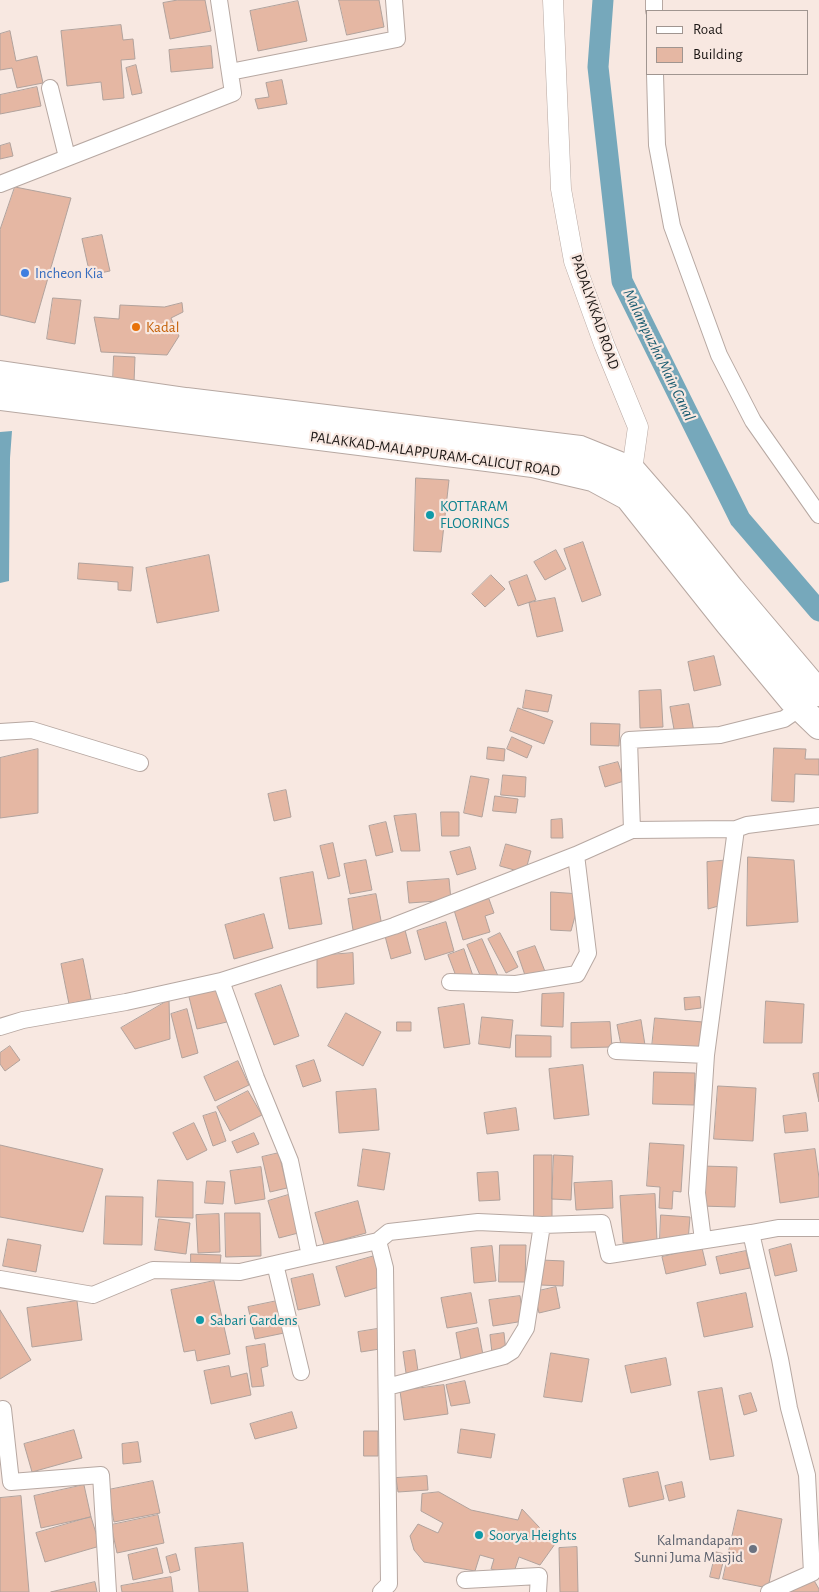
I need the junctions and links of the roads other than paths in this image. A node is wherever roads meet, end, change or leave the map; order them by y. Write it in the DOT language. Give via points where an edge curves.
graph roads {
  1 [pos="220,0"];
  2 [pos="394,0"];
  3 [pos="553,0"];
  4 [pos="230,72"];
  5 [pos="655,75"];
  6 [pos="50,88"];
  7 [pos="67,158"];
  8 [pos="0,184"];
  9 [pos="0,374"];
  10 [pos="0,397"];
  11 [pos="632,470"];
  12 [pos="620,493"];
  13 [pos="819,515"];
  14 [pos="810,700"];
  15 [pos="819,726"];
  16 [pos="0,732"];
  17 [pos="140,763"];
  18 [pos="819,816"];
  19 [pos="632,830"];
  20 [pos="736,830"];
  21 [pos="576,855"];
  22 [pos="221,981"];
  23 [pos="450,982"];
  24 [pos="0,1027"];
  25 [pos="616,1051"];
  26 [pos="706,1055"];
  27 [pos="542,1225"];
  28 [pos="819,1228"];
  29 [pos="751,1233"];
  30 [pos="703,1240"];
  31 [pos="378,1241"];
  32 [pos="310,1256"];
  33 [pos="275,1264"];
  34 [pos="0,1279"];
  35 [pos="300,1372"];
  36 [pos="387,1387"];
  37 [pos="3,1409"];
  38 [pos="6,1483"];
  39 [pos="465,1580"];
  40 [pos="108,1592"];
  41 [pos="381,1592"];
  42 [pos="538,1592"];
  43 [pos="769,1592"];
  1 -- 4 [label="street"];
  2 -- 4 [label="street" via="397,39"];
  3 -- 11 [label="street, PADALYKKAD ROAD" via="561,189 574,261 638,427"];
  4 -- 7 [label="street" via="233,93"];
  5 -- 13 [label="street" via="657,146 672,226 719,355 753,421"];
  6 -- 7 [label="street"];
  7 -- 8 [label="street"];
  9 -- 11 [label="highway, PALAKKAD-MALAPPURAM-CALICUT ROAD" via="186,401 580,449"];
  10 -- 12 [label="highway, PALAKKAD-MALAPPURAM-CALICUT ROAD" via="533,464 593,478"];
  11 -- 12 [label="street"];
  11 -- 14 [label="highway, PALAKKAD-MALAPPURAM-CALICUT ROAD" via="731,589"];
  12 -- 14 [label="highway, PALAKKAD-MALAPPURAM-CALICUT ROAD" via="628,497 792,700"];
  14 -- 15 [label="highway, PALAKKAD-MALAPPURAM-CALICUT ROAD"];
  14 -- 19 [label="street" via="784,719 720,735 629,740"];
  16 -- 17 [label="street" via="32,730"];
  18 -- 20 [label="street" via="747,825"];
  19 -- 20 [label="street"];
  19 -- 21 [label="street"];
  20 -- 26 [label="street"];
  21 -- 22 [label="street" via="394,926"];
  21 -- 23 [label="street" via="588,953 577,974 516,984"];
  22 -- 24 [label="street"];
  22 -- 32 [label="street" via="290,1162"];
  25 -- 26 [label="street"];
  26 -- 30 [label="street" via="697,1193"];
  27 -- 30 [label="street" via="602,1223 609,1256"];
  27 -- 31 [label="street" via="478,1222 389,1232"];
  27 -- 36 [label="street" via="526,1328 512,1351 504,1356"];
  28 -- 29 [label="street" via="778,1228"];
  29 -- 30 [label="street"];
  29 -- 43 [label="street" via="807,1475 811,1553 812,1573"];
  31 -- 32 [label="street"];
  31 -- 36 [label="street" via="385,1268"];
  32 -- 33 [label="street"];
  33 -- 34 [label="street" via="240,1272 153,1270 93,1295"];
  33 -- 35 [label="street"];
  36 -- 41 [label="street" via="390,1584"];
  37 -- 38 [label="street"];
  38 -- 40 [label="street" via="101,1475"];
  39 -- 42 [label="street" via="539,1576"];
}
